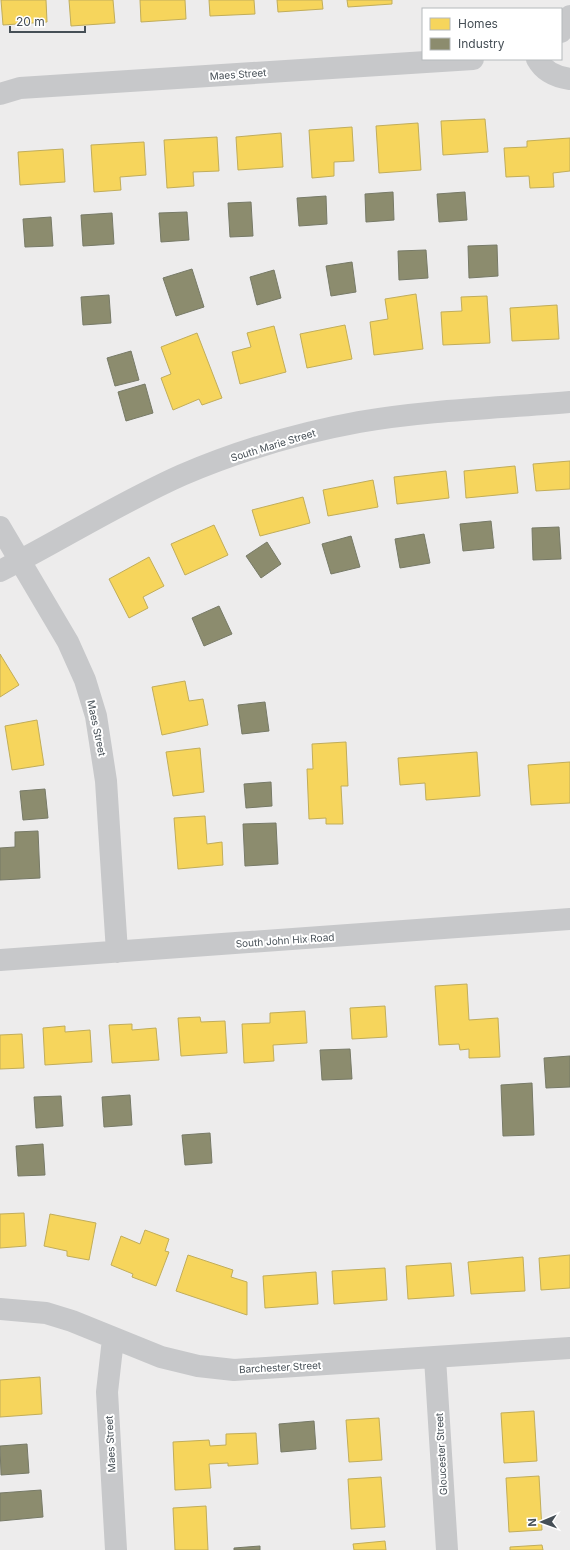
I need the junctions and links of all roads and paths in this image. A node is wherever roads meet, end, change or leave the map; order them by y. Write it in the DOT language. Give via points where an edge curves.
graph roads {
  1 [pos="570,16"];
  2 [pos="562,30"];
  3 [pos="457,60"];
  4 [pos="538,60"];
  5 [pos="570,79"];
  6 [pos="1,91"];
  7 [pos="570,402"];
  8 [pos="0,526"];
  9 [pos="19,561"];
  10 [pos="0,571"];
  11 [pos="570,919"];
  12 [pos="117,952"];
  13 [pos="0,960"];
  14 [pos="0,1309"];
  15 [pos="113,1339"];
  16 [pos="570,1348"];
  17 [pos="435,1358"];
  18 [pos="116,1550"];
  19 [pos="447,1550"];
  1 -- 2 [label="street"];
  3 -- 6 [label="street, Maes Street"];
  4 -- 5 [label="street" via="546,71"];
  7 -- 9 [label="street, South Marie Street" via="420,413 359,422 302,435 182,475"];
  8 -- 9 [label="street, Maes Street"];
  9 -- 10 [label="street, South Marie Street"];
  9 -- 12 [label="street, Maes Street" via="68,642 85,680 96,716 106,781"];
  11 -- 12 [label="street, South John Hix Road"];
  12 -- 13 [label="street, South John Hix Road"];
  14 -- 15 [label="street, Barchester Street" via="46,1313 72,1320"];
  15 -- 17 [label="street, Barchester Street" via="198,1366 234,1370"];
  15 -- 18 [label="street, Maes Street" via="107,1392"];
  16 -- 17 [label="street, Barchester Street"];
  17 -- 19 [label="street, Gloucester Street"];
}
